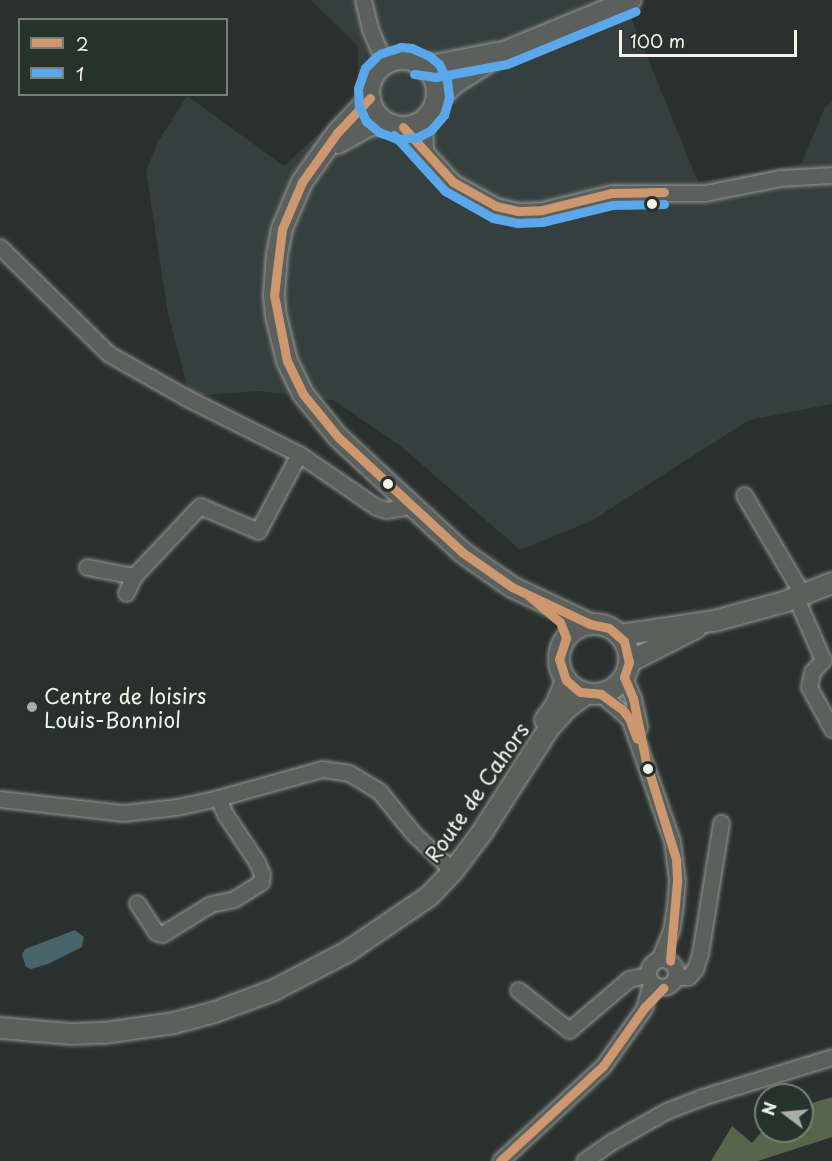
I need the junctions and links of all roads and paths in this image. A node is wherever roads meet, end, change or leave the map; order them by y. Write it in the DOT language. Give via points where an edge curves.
graph roads {
  1 [pos="363,0"];
  2 [pos="631,0"];
  3 [pos="504,52"];
  4 [pos="416,62"];
  5 [pos="385,65"];
  6 [pos="370,98"];
  7 [pos="430,111"];
  8 [pos="398,126"];
  9 [pos="425,151"];
  10 [pos="324,153"];
  11 [pos="832,175"];
  12 [pos="0,247"];
  13 [pos="299,454"];
  14 [pos="744,495"];
  15 [pos="411,506"];
  16 [pos="87,567"];
  17 [pos="134,576"];
  18 [pos="832,583"];
  19 [pos="126,593"];
  20 [pos="799,597"];
  21 [pos="534,599"];
  22 [pos="714,621"];
  23 [pos="590,624"];
  24 [pos="620,635"];
  25 [pos="566,638"];
  26 [pos="627,670"];
  27 [pos="566,680"];
  28 [pos="593,694"];
  29 [pos="832,729"];
  30 [pos="646,762"];
  31 [pos="218,798"];
  32 [pos="0,799"];
  33 [pos="721,823"];
  34 [pos="449,868"];
  35 [pos="137,903"];
  36 [pos="665,960"];
  37 [pos="676,977"];
  38 [pos="654,982"];
  39 [pos="518,990"];
  40 [pos="0,1028"];
  41 [pos="832,1057"];
  42 [pos="500,1161"];
  43 [pos="584,1161"];
  1 -- 5 [label="street"];
  2 -- 3 [label="main road"];
  3 -- 4 [label="main road" via="435,65"];
  3 -- 7 [label="main road" via="455,83"];
  4 -- 5 [label="main road" via="399,60"];
  4 -- 7 [label="main road" via="433,77 437,89"];
  5 -- 6 [label="main road" via="372,81"];
  6 -- 8 [label="main road" via="376,114"];
  6 -- 10 [label="main road"];
  7 -- 8 [label="main road"];
  7 -- 9 [label="street"];
  8 -- 9 [label="street"];
  8 -- 10 [label="main road" via="362,128"];
  9 -- 11 [label="street" via="453,182 496,206 518,211 542,210 611,193 705,193 780,178"];
  10 -- 15 [label="main road" via="302,182 282,229 275,275 276,316 287,361 303,394 338,437"];
  12 -- 13 [label="street" via="109,354"];
  13 -- 15 [label="street" via="376,507 386,510"];
  13 -- 17 [label="street" via="258,531 200,506"];
  14 -- 20 [label="street"];
  15 -- 21 [label="main road" via="462,552"];
  16 -- 17 [label="street"];
  17 -- 19 [label="street"];
  18 -- 20 [label="main road"];
  20 -- 22 [label="main road"];
  20 -- 29 [label="street" via="823,660 812,672 809,687"];
  21 -- 23 [label="main road"];
  21 -- 25 [label="main road" via="555,616"];
  22 -- 24 [label="main road"];
  22 -- 26 [label="main road"];
  23 -- 24 [label="main road"];
  23 -- 25 [label="main road"];
  24 -- 26 [label="main road" via="627,648"];
  25 -- 27 [label="main road" via="559,659"];
  26 -- 28 [label="main road" via="614,688"];
  26 -- 30 [label="street"];
  27 -- 28 [label="main road" via="575,689"];
  27 -- 34 [label="main road, Route de Cahors" via="556,705"];
  28 -- 30 [label="street" via="622,709"];
  28 -- 34 [label="main road, Route de Cahors" via="549,728 481,834"];
  30 -- 36 [label="street" via="676,859 677,889"];
  31 -- 32 [label="street" via="123,813"];
  31 -- 34 [label="street" via="322,769 350,772 379,791 414,834"];
  31 -- 35 [label="street" via="257,862 261,882 234,899 211,904 162,934 156,932"];
  33 -- 37 [label="street" via="700,954 688,977"];
  34 -- 40 [label="main road, Route de Cahors" via="418,892 402,914 347,952 274,990 215,1012 174,1023 104,1033"];
  36 -- 37 [label="street" via="675,968"];
  36 -- 38 [label="street" via="649,966"];
  37 -- 38 [label="street" via="671,984"];
  38 -- 39 [label="street" via="629,979 569,1030"];
  38 -- 42 [label="street" via="644,1008 603,1066"];
  41 -- 43 [label="street" via="666,1111"];
}
